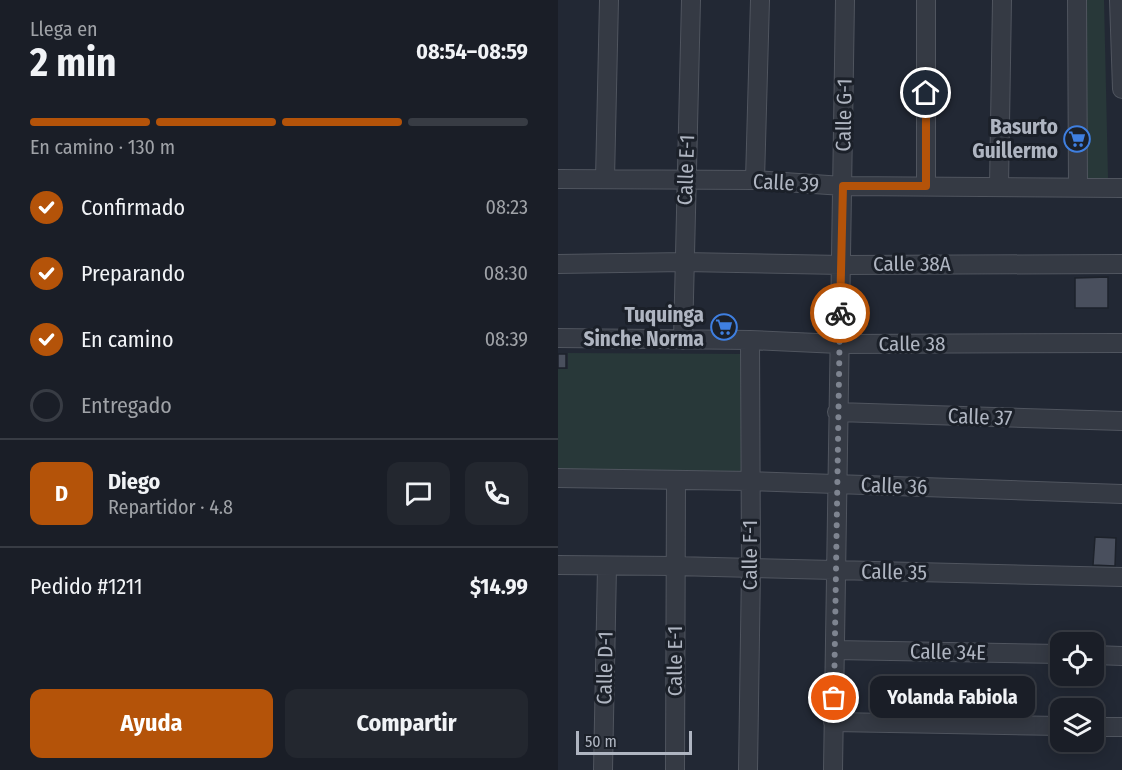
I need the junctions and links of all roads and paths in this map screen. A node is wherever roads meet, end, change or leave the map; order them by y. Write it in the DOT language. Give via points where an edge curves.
graph roads {
  1 [pos="609,0"];
  2 [pos="691,0"];
  3 [pos="760,0"];
  4 [pos="845,0"];
  5 [pos="926,0"];
  6 [pos="1002,0"];
  7 [pos="1077,0"];
  8 [pos="1119,0"];
  9 [pos="1122,89"];
  10 [pos="558,179"];
  11 [pos="605,179"];
  12 [pos="686,180"];
  13 [pos="755,180"];
  14 [pos="843,186"];
  15 [pos="926,186"];
  16 [pos="999,186"];
  17 [pos="1078,187"];
  18 [pos="1122,188"];
  19 [pos="684,262"];
  20 [pos="558,264"];
  21 [pos="1122,264"];
  22 [pos="842,265"];
  23 [pos="558,338"];
  24 [pos="682,340"];
  25 [pos="750,340"];
  26 [pos="1122,343"];
  27 [pos="839,344"];
  28 [pos="837,412"];
  29 [pos="1122,421"];
  30 [pos="558,478"];
  31 [pos="676,481"];
  32 [pos="750,482"];
  33 [pos="836,484"];
  34 [pos="1122,494"];
  35 [pos="558,565"];
  36 [pos="675,566"];
  37 [pos="607,567"];
  38 [pos="751,568"];
  39 [pos="836,571"];
  40 [pos="1122,577"];
  41 [pos="835,650"];
  42 [pos="1050,654"];
  43 [pos="1104,655"];
  44 [pos="1122,656"];
  45 [pos="833,722"];
  46 [pos="1050,726"];
  47 [pos="1104,727"];
  48 [pos="1122,727"];
  49 [pos="603,770"];
  50 [pos="675,770"];
  51 [pos="748,770"];
  52 [pos="833,770"];
  1 -- 11 [label="street"];
  2 -- 12 [label="street, Calle E-1"];
  3 -- 13 [label="street"];
  4 -- 14 [label="street, Calle G-1"];
  5 -- 15 [label="street"];
  6 -- 16 [label="street"];
  7 -- 17 [label="street"];
  8 -- 9 [label="street"];
  10 -- 11 [label="street, Calle 39"];
  11 -- 12 [label="street, Calle 39"];
  12 -- 13 [label="street, Calle 39"];
  12 -- 19 [label="street, Calle E-1"];
  13 -- 14 [label="street, Calle 39"];
  14 -- 15 [label="street, Calle 39"];
  14 -- 22 [label="street, Calle G-1"];
  15 -- 16 [label="street, Calle 39"];
  16 -- 17 [label="street, Calle 39"];
  17 -- 18 [label="street, Calle 39"];
  19 -- 20 [label="street, Calle 38A"];
  19 -- 22 [label="street, Calle 38A"];
  19 -- 24 [label="street, Calle E-1"];
  21 -- 22 [label="street, Calle 38A"];
  22 -- 27 [label="street, Calle G-1"];
  23 -- 24 [label="street, Calle 38"];
  24 -- 25 [label="street, Calle 38"];
  25 -- 27 [label="street, Calle 38"];
  25 -- 32 [label="street, Calle F-1"];
  26 -- 27 [label="street, Calle 38"];
  27 -- 28 [label="street, Calle G-1"];
  28 -- 29 [label="street, Calle 37"];
  28 -- 33 [label="street, Calle G-1"];
  30 -- 31 [label="street, Calle 36"];
  31 -- 32 [label="street, Calle 36"];
  31 -- 36 [label="street, Calle E-1"];
  32 -- 33 [label="street, Calle 36"];
  32 -- 38 [label="street, Calle F-1"];
  33 -- 34 [label="street, Calle 36"];
  33 -- 39 [label="street, Calle G-1"];
  35 -- 37 [label="street, Calle 35"];
  36 -- 37 [label="street, Calle 35"];
  36 -- 38 [label="street, Calle 35"];
  36 -- 50 [label="street, Calle E-1"];
  37 -- 49 [label="street, Calle D-1"];
  38 -- 39 [label="street, Calle 35"];
  38 -- 51 [label="street, Calle F-1"];
  39 -- 40 [label="street, Calle 35"];
  39 -- 41 [label="street, Calle G-1"];
  41 -- 42 [label="street, Calle 34E"];
  41 -- 45 [label="street, Calle G-1"];
  43 -- 44 [label="street"];
  45 -- 46 [label="street"];
  45 -- 52 [label="street, Calle G-1"];
  47 -- 48 [label="street"];
}
